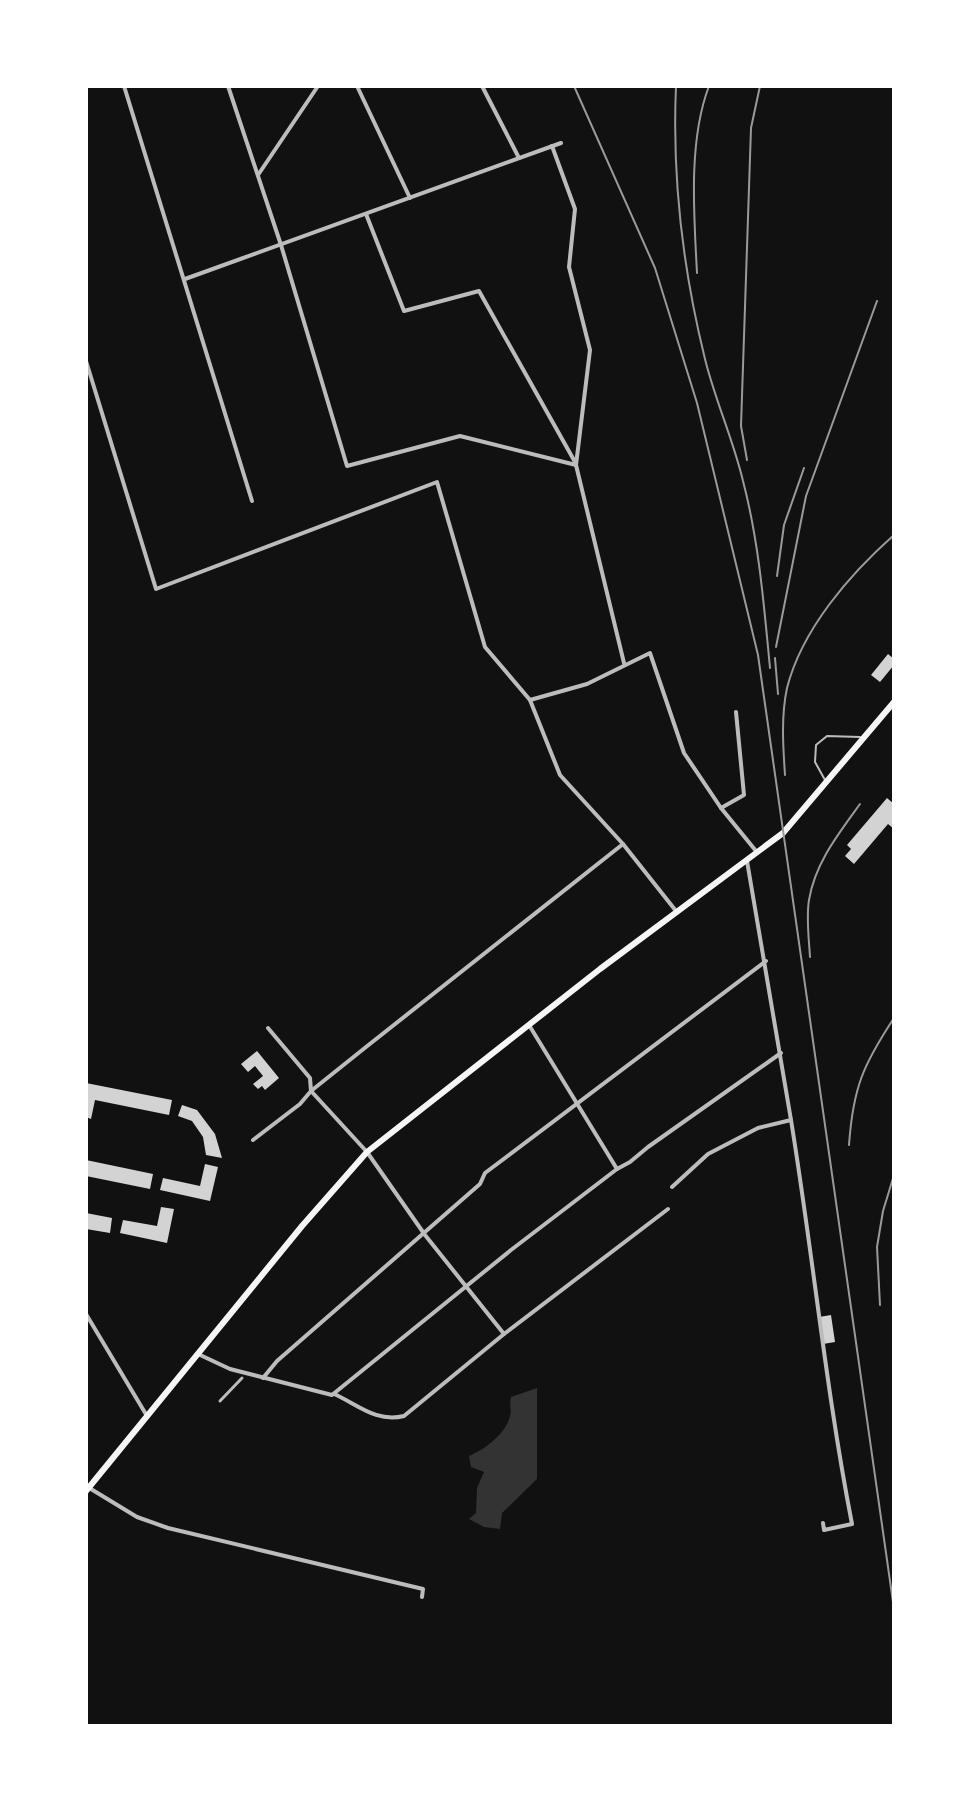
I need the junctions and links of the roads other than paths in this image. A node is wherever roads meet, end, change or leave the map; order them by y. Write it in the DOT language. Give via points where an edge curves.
graph roads {
  1 [pos="124,86"];
  2 [pos="228,86"];
  3 [pos="318,86"];
  4 [pos="357,86"];
  5 [pos="482,86"];
  6 [pos="561,143"];
  7 [pos="552,146"];
  8 [pos="519,158"];
  9 [pos="258,175"];
  10 [pos="410,198"];
  11 [pos="366,214"];
  12 [pos="281,245"];
  13 [pos="185,279"];
  14 [pos="86,361"];
  15 [pos="576,465"];
  16 [pos="252,501"];
  17 [pos="624,663"];
  18 [pos="530,700"];
  19 [pos="894,702"];
  20 [pos="736,712"];
  21 [pos="865,737"];
  22 [pos="827,783"];
  23 [pos="721,808"];
  24 [pos="623,844"];
  25 [pos="758,853"];
  26 [pos="747,861"];
  27 [pos="677,912"];
  28 [pos="766,961"];
  29 [pos="529,1025"];
  30 [pos="268,1028"];
  31 [pos="781,1053"];
  32 [pos="311,1091"];
  33 [pos="575,1103"];
  34 [pos="791,1120"];
  35 [pos="253,1140"];
  36 [pos="367,1152"];
  37 [pos="617,1169"];
  38 [pos="672,1187"];
  39 [pos="668,1209"];
  40 [pos="425,1235"];
  41 [pos="466,1287"];
  42 [pos="86,1314"];
  43 [pos="92,1324"];
  44 [pos="86,1330"];
  45 [pos="504,1334"];
  46 [pos="198,1354"];
  47 [pos="242,1378"];
  48 [pos="263,1378"];
  49 [pos="333,1394"];
  50 [pos="220,1401"];
  51 [pos="147,1416"];
  52 [pos="87,1488"];
  53 [pos="823,1523"];
  54 [pos="422,1597"];
  1 -- 13 [label="street"];
  2 -- 9 [label="street"];
  3 -- 9 [label="street"];
  4 -- 10 [label="street"];
  5 -- 8 [label="street"];
  6 -- 7 [label="street"];
  7 -- 8 [label="street"];
  7 -- 15 [label="street" via="575,209 569,267 590,350"];
  8 -- 10 [label="street"];
  9 -- 12 [label="street"];
  10 -- 11 [label="street"];
  11 -- 12 [label="street"];
  11 -- 15 [label="street" via="404,311 479,291"];
  12 -- 13 [label="street"];
  12 -- 15 [label="street" via="347,466 460,436"];
  13 -- 16 [label="street"];
  14 -- 18 [label="street" via="156,589 437,482 485,647"];
  15 -- 17 [label="street"];
  17 -- 18 [label="street" via="587,684"];
  17 -- 23 [label="street" via="650,653 684,753"];
  18 -- 24 [label="street" via="560,775"];
  19 -- 21 [label="main road"];
  20 -- 23 [label="street" via="744,795"];
  21 -- 22 [label="main road"];
  21 -- 22 [label="lane" via="822,737 816,745 817,769"];
  22 -- 25 [label="main road" via="791,826"];
  23 -- 25 [label="street"];
  24 -- 27 [label="street"];
  24 -- 32 [label="street"];
  25 -- 26 [label="main road"];
  26 -- 27 [label="main road"];
  26 -- 28 [label="street"];
  27 -- 29 [label="main road"];
  28 -- 31 [label="street"];
  28 -- 33 [label="street"];
  29 -- 33 [label="street"];
  29 -- 36 [label="main road"];
  30 -- 32 [label="street" via="310,1078"];
  31 -- 34 [label="street"];
  31 -- 37 [label="street"];
  32 -- 35 [label="street"];
  32 -- 36 [label="street"];
  33 -- 37 [label="street"];
  33 -- 40 [label="street" via="485,1173 480,1184"];
  34 -- 38 [label="street" via="758,1128 708,1154"];
  34 -- 53 [label="street" via="852,1524 824,1530"];
  36 -- 40 [label="street"];
  36 -- 46 [label="main road"];
  37 -- 41 [label="street"];
  39 -- 45 [label="street"];
  40 -- 41 [label="street"];
  40 -- 48 [label="street"];
  41 -- 45 [label="street"];
  41 -- 49 [label="street"];
  42 -- 43 [label="street"];
  43 -- 44 [label="street"];
  43 -- 51 [label="street"];
  45 -- 49 [label="street" via="400,1418 361,1410"];
  46 -- 48 [label="street"];
  46 -- 51 [label="main road"];
  47 -- 50 [label="street"];
  48 -- 49 [label="street"];
  51 -- 52 [label="main road"];
  52 -- 54 [label="street" via="143,1520 423,1589"];
}
